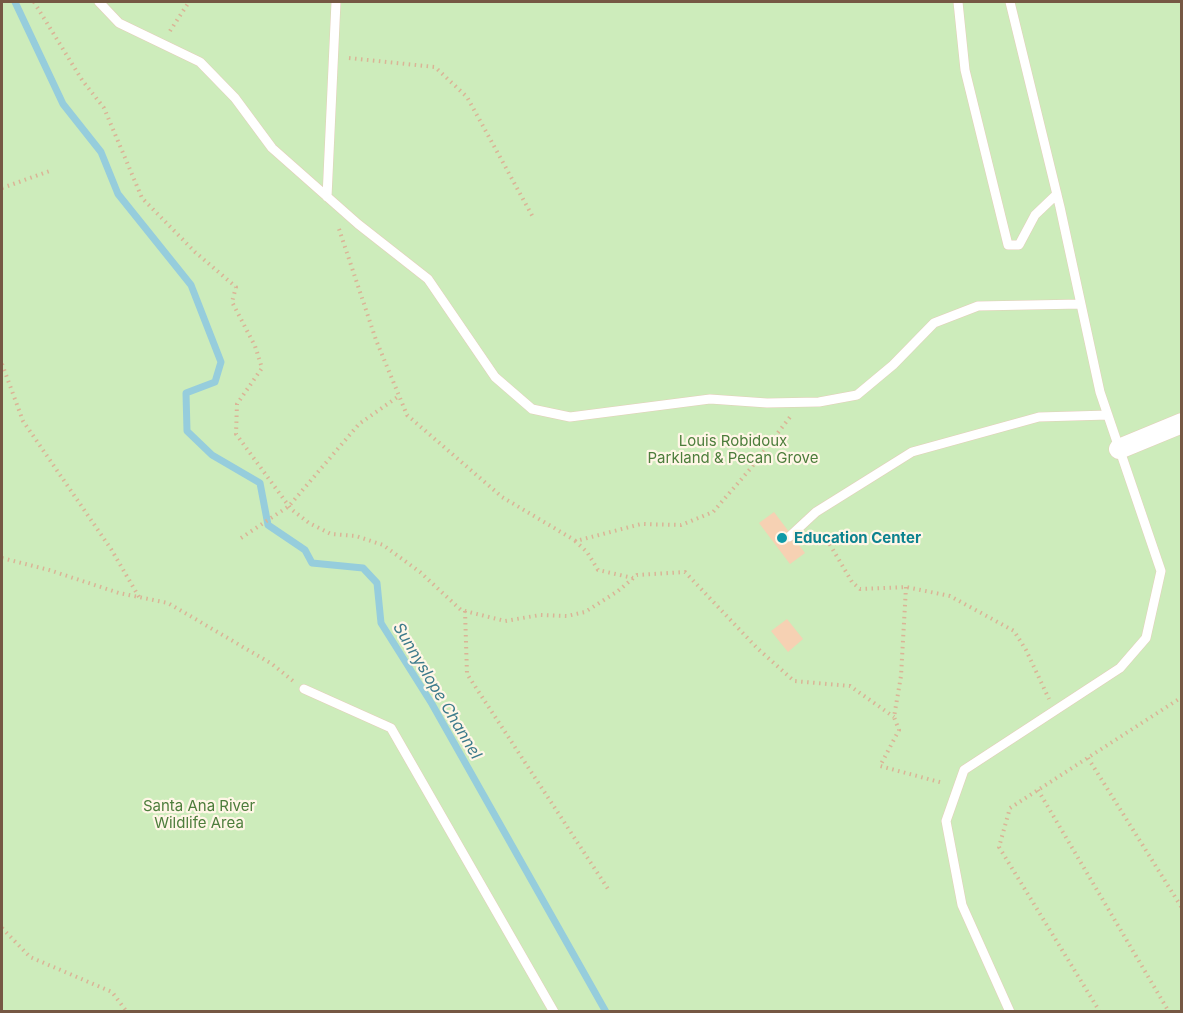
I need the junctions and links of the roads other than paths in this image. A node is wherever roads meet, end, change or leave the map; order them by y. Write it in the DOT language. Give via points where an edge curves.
graph roads {
  1 [pos="99,2"];
  2 [pos="336,2"];
  3 [pos="958,2"];
  4 [pos="1010,2"];
  5 [pos="1057,194"];
  6 [pos="327,197"];
  7 [pos="1081,304"];
  8 [pos="1108,415"];
  9 [pos="1182,423"];
  10 [pos="1119,448"];
  11 [pos="789,537"];
  12 [pos="304,688"];
  13 [pos="554,1011"];
  14 [pos="1010,1011"];
  1 -- 6 [label="lane" via="119,23 200,62 235,98 272,148"];
  2 -- 6 [label="lane"];
  3 -- 5 [label="lane" via="965,70 1008,245 1019,245 1035,215"];
  4 -- 5 [label="lane"];
  5 -- 7 [label="lane"];
  6 -- 7 [label="lane" via="428,279 495,377 532,409 570,417 710,399 767,403 857,395 934,323 978,306"];
  7 -- 8 [label="lane"];
  8 -- 10 [label="lane"];
  8 -- 11 [label="lane" via="1039,417 912,452 816,512"];
  9 -- 10 [label="street"];
  10 -- 14 [label="lane" via="1161,571 1146,638 1120,668 964,770 946,821 962,905"];
  12 -- 13 [label="lane" via="392,728"];
}
